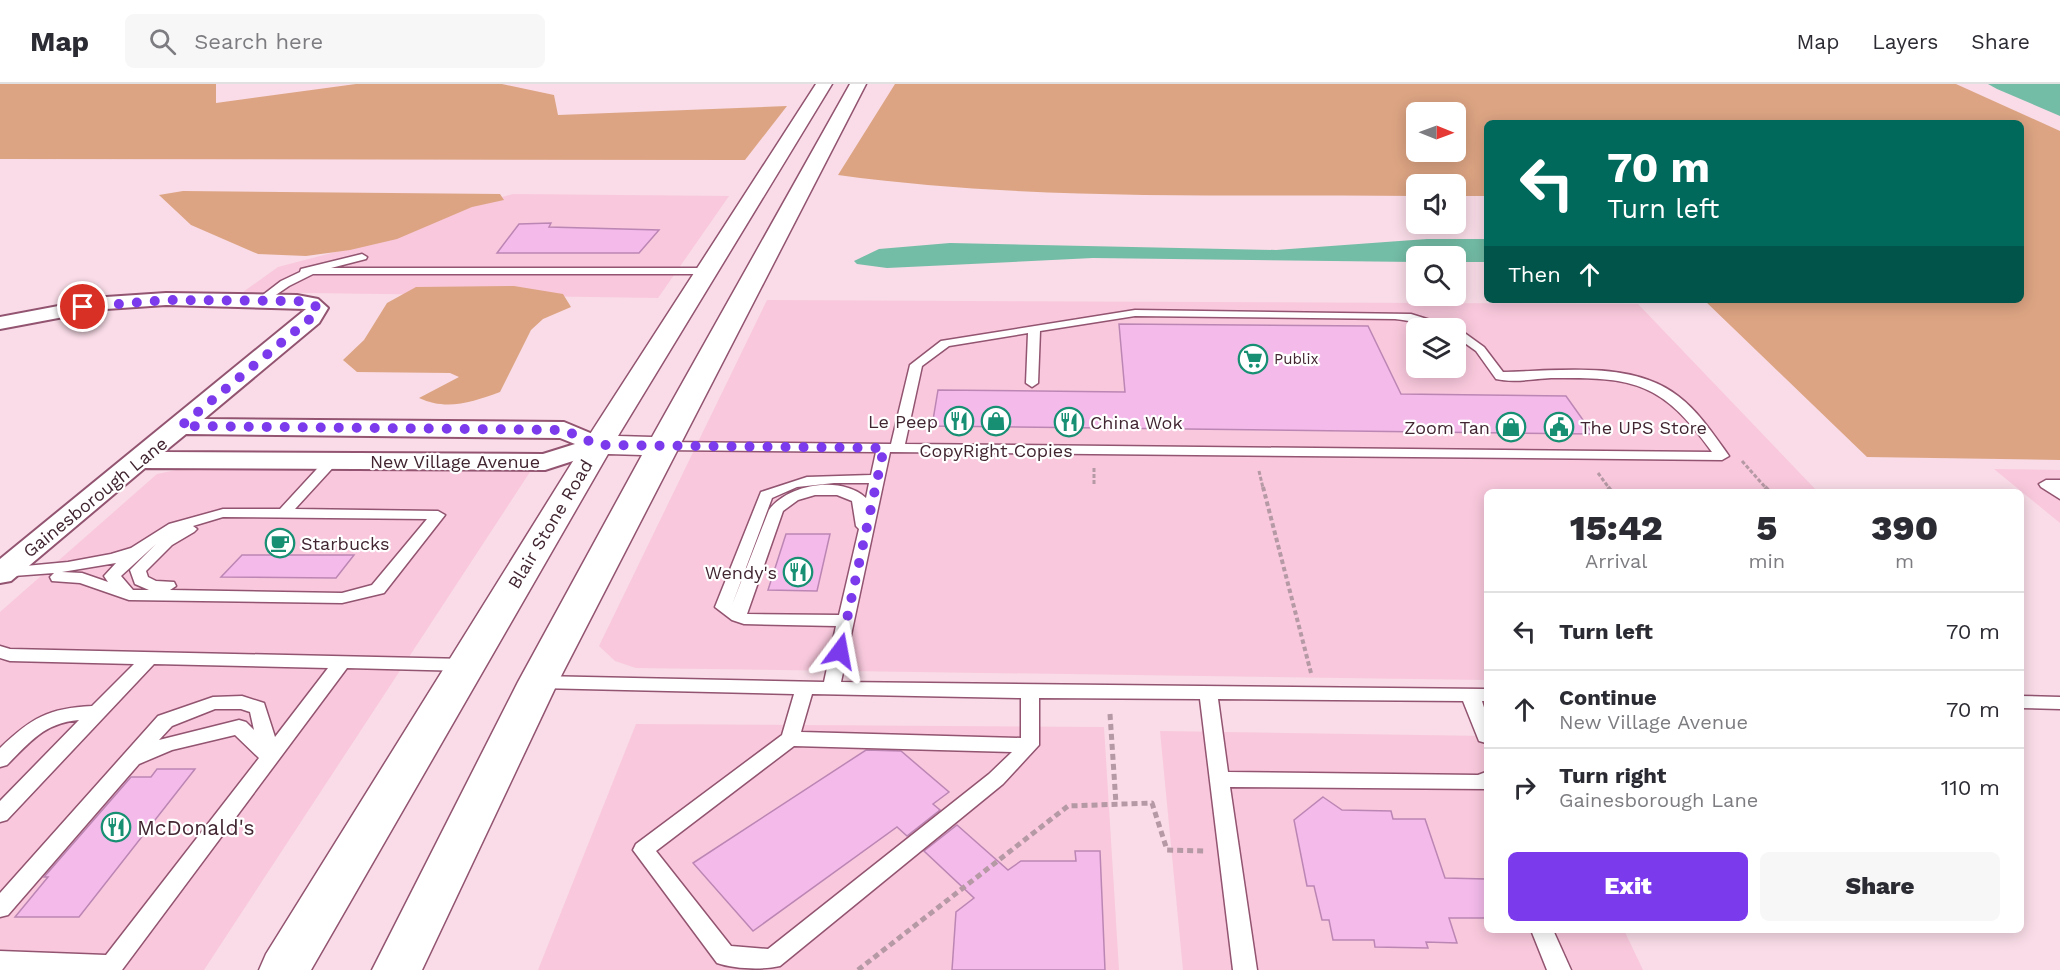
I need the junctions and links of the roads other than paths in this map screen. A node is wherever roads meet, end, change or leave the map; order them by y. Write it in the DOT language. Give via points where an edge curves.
graph roads {
  1 [pos="824,84"];
  2 [pos="858,84"];
  3 [pos="362,257"];
  4 [pos="305,271"];
  5 [pos="706,271"];
  6 [pos="260,301"];
  7 [pos="1415,318"];
  8 [pos="0,323"];
  9 [pos="1034,328"];
  10 [pos="1466,339"];
  11 [pos="1032,383"];
  12 [pos="181,426"];
  13 [pos="362,428"];
  14 [pos="598,445"];
  15 [pos="662,446"];
  16 [pos="891,448"];
  17 [pos="142,459"];
  18 [pos="332,461"];
  19 [pos="878,479"];
  20 [pos="2060,484"];
  21 [pos="2060,495"];
  22 [pos="284,513"];
  23 [pos="864,541"];
  24 [pos="131,553"];
  25 [pos="1,574"];
  26 [pos="378,589"];
  27 [pos="129,595"];
  28 [pos="738,616"];
  29 [pos="846,621"];
  30 [pos="0,652"];
  31 [pos="150,658"];
  32 [pos="342,662"];
  33 [pos="466,665"];
  34 [pos="538,682"];
  35 [pos="805,688"];
  36 [pos="831,689"];
  37 [pos="1030,692"];
  38 [pos="1209,693"];
  39 [pos="1478,695"];
  40 [pos="2024,702"];
  41 [pos="2060,703"];
  42 [pos="96,714"];
  43 [pos="1484,725"];
  44 [pos="790,739"];
  45 [pos="1030,745"];
  46 [pos="270,757"];
  47 [pos="0,760"];
  48 [pos="127,761"];
  49 [pos="1220,779"];
  50 [pos="1484,785"];
  51 [pos="0,814"];
  52 [pos="0,908"];
  53 [pos="1543,933"];
  54 [pos="0,961"];
  55 [pos="284,970"];
  56 [pos="398,970"];
  57 [pos="1245,970"];
  58 [pos="1558,970"];
  1 -- 5 [label="main road, Blair Stone Road"];
  2 -- 15 [label="main road"];
  3 -- 4 [label="lane"];
  4 -- 5 [label="lane"];
  4 -- 6 [label="lane"];
  5 -- 14 [label="main road, Blair Stone Road"];
  6 -- 8 [label="street" via="106,303"];
  6 -- 12 [label="street, Gainesborough Lane" via="311,303 318,308 311,318"];
  7 -- 9 [label="lane" via="1135,313"];
  9 -- 11 [label="lane"];
  9 -- 16 [label="lane" via="945,343 928,353 916,364"];
  10 -- 16 [label="lane" via="1480,349 1500,376 1595,376 1650,386 1668,394 1687,411 1722,456"];
  12 -- 13 [label="street, New Village Avenue"];
  12 -- 17 [label="street, Gainesborough Lane"];
  13 -- 14 [label="street, New Village Avenue" via="564,430"];
  13 -- 18 [label="street"];
  14 -- 15 [label="main road"];
  14 -- 18 [label="street, New Village Avenue" via="544,462"];
  14 -- 33 [label="main road, Blair Stone Road"];
  15 -- 16 [label="lane"];
  15 -- 34 [label="main road"];
  16 -- 19 [label="lane"];
  17 -- 18 [label="street, New Village Avenue"];
  17 -- 25 [label="street, Gainesborough Lane"];
  18 -- 22 [label="lane"];
  19 -- 23 [label="lane"];
  19 -- 28 [label="lane" via="808,479 786,484 766,495 723,607"];
  20 -- 21 [label="lane" via="2046,483"];
  22 -- 24 [label="lane" via="223,513 189,520 158,533"];
  22 -- 26 [label="lane" via="438,515"];
  22 -- 26 [label="lane" via="242,516 186,530 138,570 141,580 153,586"];
  23 -- 28 [label="lane" via="859,499 849,493 809,492 788,498 776,510"];
  23 -- 29 [label="lane"];
  24 -- 25 [label="lane" via="74,568"];
  24 -- 27 [label="lane" via="112,576"];
  25 -- 27 [label="lane" via="82,578"];
  26 -- 27 [label="lane" via="342,597"];
  28 -- 29 [label="lane"];
  29 -- 36 [label="lane"];
  30 -- 31 [label="lane"];
  31 -- 32 [label="lane"];
  31 -- 42 [label="lane"];
  32 -- 33 [label="lane"];
  32 -- 46 [label="lane"];
  33 -- 55 [label="main road, Blair Stone Road"];
  34 -- 35 [label="lane"];
  34 -- 56 [label="main road"];
  35 -- 36 [label="lane"];
  35 -- 44 [label="lane"];
  36 -- 37 [label="lane"];
  37 -- 38 [label="lane"];
  37 -- 45 [label="lane"];
  38 -- 39 [label="lane"];
  38 -- 49 [label="lane"];
  39 -- 43 [label="lane"];
  40 -- 41 [label="lane"];
  42 -- 47 [label="lane" via="64,714 38,723"];
  42 -- 51 [label="lane"];
  44 -- 45 [label="lane"];
  44 -- 45 [label="lane" via="643,850 725,956 772,959 996,778"];
  46 -- 48 [label="lane" via="239,728 168,744"];
  46 -- 48 [label="lane" via="258,708 242,702 213,704 165,721"];
  46 -- 54 [label="lane" via="112,965"];
  48 -- 52 [label="lane"];
  49 -- 50 [label="lane"];
  49 -- 57 [label="lane"];
  53 -- 58 [label="lane"];
}
